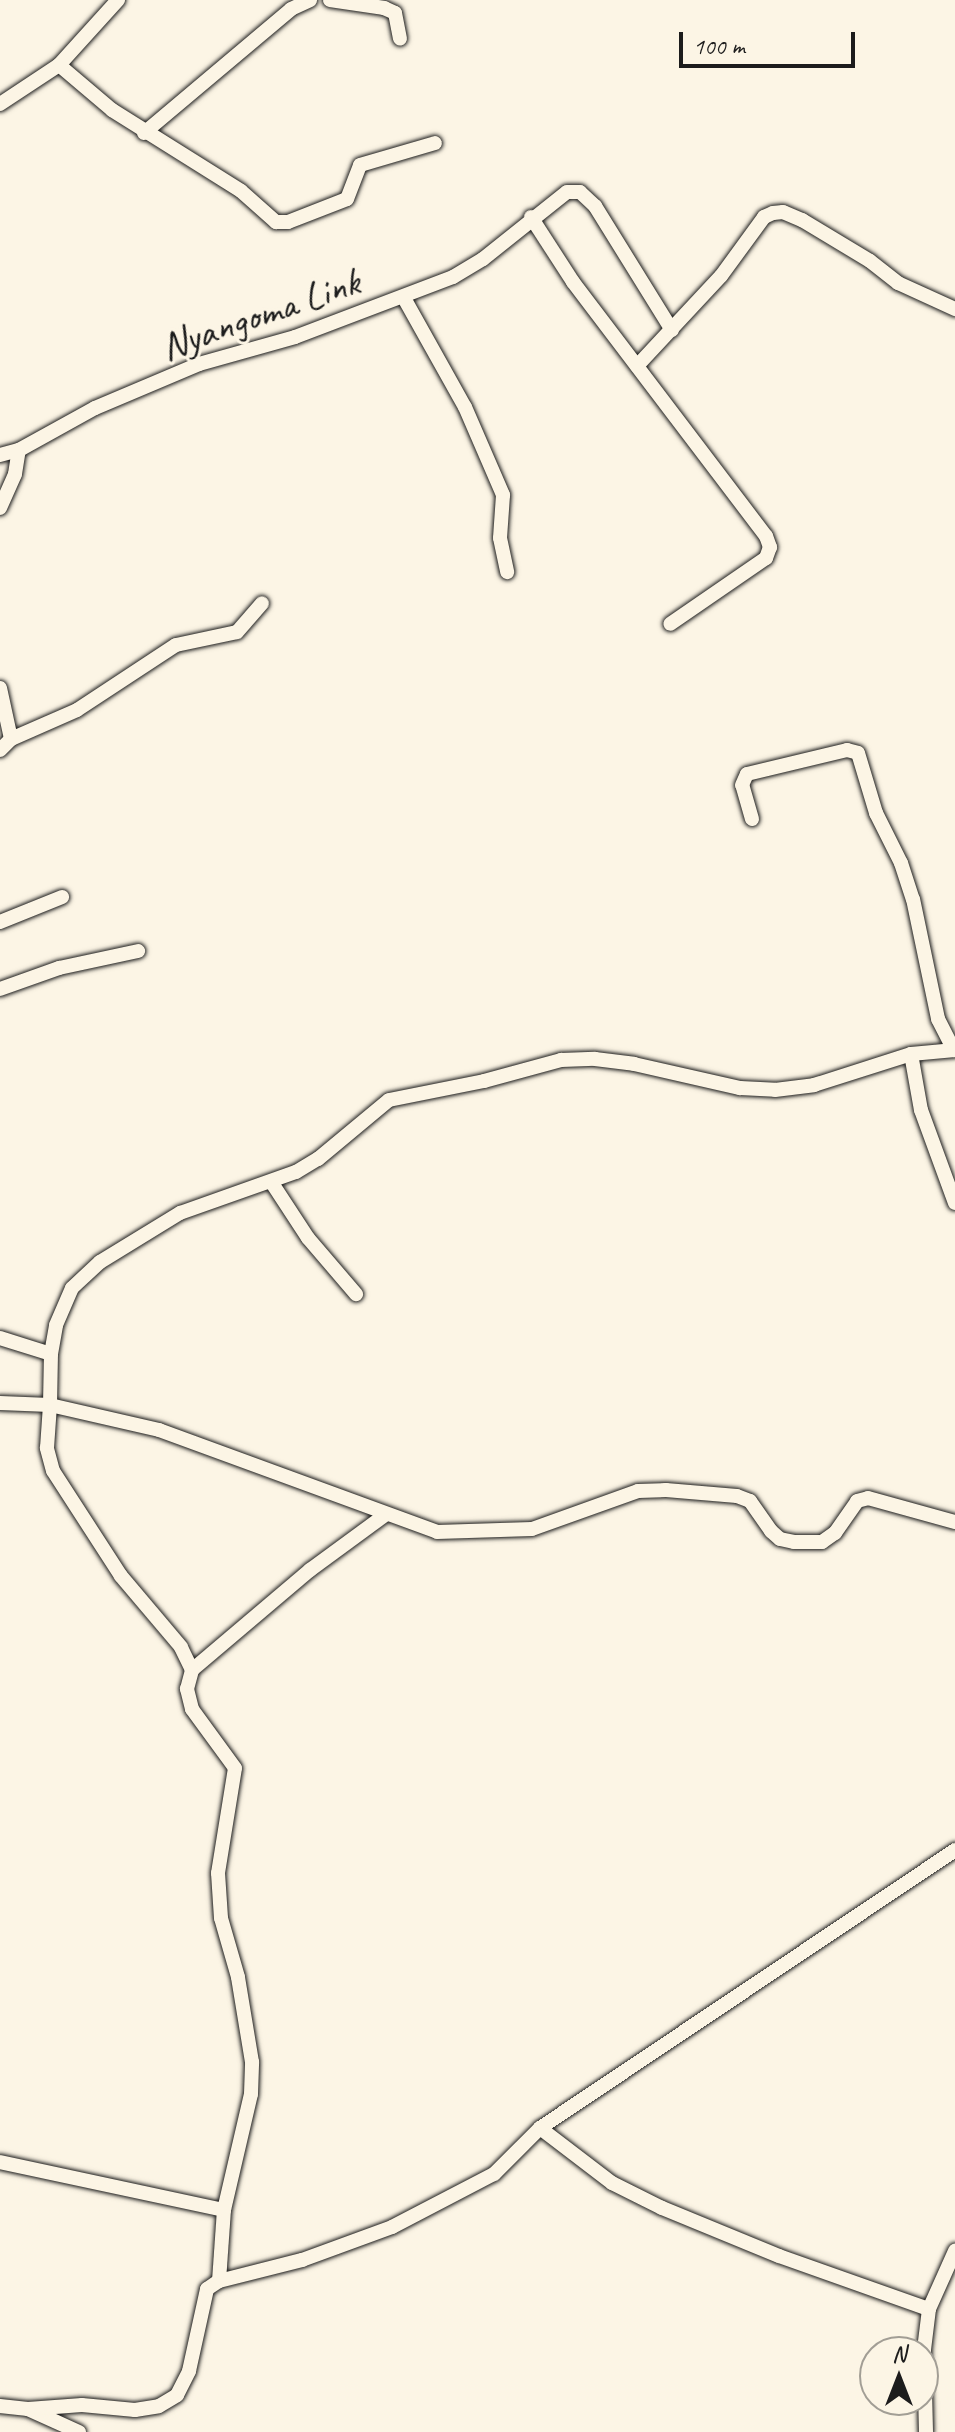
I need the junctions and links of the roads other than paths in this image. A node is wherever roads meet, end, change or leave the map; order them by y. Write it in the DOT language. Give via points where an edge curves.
graph roads {
  1 [pos="118,0"];
  2 [pos="310,0"];
  3 [pos="330,0"];
  4 [pos="400,39"];
  5 [pos="59,65"];
  6 [pos="0,104"];
  7 [pos="144,133"];
  8 [pos="435,143"];
  9 [pos="531,217"];
  10 [pos="404,298"];
  11 [pos="955,309"];
  12 [pos="672,330"];
  13 [pos="637,366"];
  14 [pos="19,450"];
  15 [pos="0,455"];
  16 [pos="0,508"];
  17 [pos="507,572"];
  18 [pos="262,603"];
  19 [pos="670,624"];
  20 [pos="0,688"];
  21 [pos="11,739"];
  22 [pos="0,750"];
  23 [pos="752,819"];
  24 [pos="62,897"];
  25 [pos="0,922"];
  26 [pos="138,951"];
  27 [pos="0,989"];
  28 [pos="954,1050"];
  29 [pos="911,1054"];
  30 [pos="272,1183"];
  31 [pos="955,1203"];
  32 [pos="356,1294"];
  33 [pos="0,1338"];
  34 [pos="51,1354"];
  35 [pos="0,1403"];
  36 [pos="50,1405"];
  37 [pos="385,1515"];
  38 [pos="955,1522"];
  39 [pos="192,1670"];
  40 [pos="955,1850"];
  41 [pos="540,2128"];
  42 [pos="0,2162"];
  43 [pos="224,2210"];
  44 [pos="955,2251"];
  45 [pos="219,2281"];
  46 [pos="929,2309"];
  47 [pos="0,2406"];
  48 [pos="28,2409"];
  49 [pos="79,2432"];
  50 [pos="926,2432"];
  1 -- 5 [label="street"];
  2 -- 7 [label="street" via="291,9"];
  3 -- 4 [label="street" via="395,13"];
  5 -- 6 [label="street"];
  5 -- 7 [label="street"];
  7 -- 8 [label="street" via="241,191 282,223 347,199 360,165"];
  9 -- 10 [label="street, Nyangoma Link" via="483,259"];
  9 -- 12 [label="street, Nyangoma Link" via="567,192 585,195"];
  9 -- 13 [label="street"];
  10 -- 14 [label="street, Nyangoma Link" via="199,364 95,408"];
  10 -- 17 [label="street" via="465,407 503,495 500,538"];
  11 -- 12 [label="street" via="914,293 842,243 783,212 764,217"];
  12 -- 13 [label="street"];
  13 -- 19 [label="street" via="743,502 770,547 766,558"];
  14 -- 15 [label="street, Nyangoma Link"];
  14 -- 16 [label="street"];
  18 -- 21 [label="street" via="237,632 176,645 77,710"];
  20 -- 21 [label="street"];
  21 -- 22 [label="street"];
  23 -- 28 [label="street" via="742,785 747,774 847,750 858,753 876,813 913,899 938,1019"];
  24 -- 25 [label="street"];
  26 -- 27 [label="street" via="59,968"];
  28 -- 29 [label="street"];
  29 -- 30 [label="street" via="814,1085 775,1090 740,1088 634,1064 561,1060 389,1100 318,1159"];
  29 -- 31 [label="street" via="921,1110"];
  30 -- 32 [label="street" via="308,1238"];
  30 -- 34 [label="street" via="180,1213 100,1262 72,1288 56,1325"];
  33 -- 34 [label="street"];
  34 -- 36 [label="street"];
  35 -- 36 [label="street"];
  36 -- 37 [label="street" via="159,1430"];
  36 -- 39 [label="street" via="47,1448 53,1471 121,1576 181,1647"];
  37 -- 38 [label="street" via="437,1532 532,1529 638,1491 666,1490 750,1501 771,1531 794,1542 822,1542 835,1533 857,1501 868,1498"];
  37 -- 39 [label="street" via="310,1570"];
  39 -- 43 [label="street" via="187,1689 192,1709 235,1768 218,1873 221,1918 238,1977 252,2062 251,2094"];
  40 -- 41 [label="street"];
  41 -- 45 [label="street" via="494,2174 392,2227 302,2260"];
  41 -- 46 [label="street" via="612,2183 662,2208"];
  42 -- 43 [label="street"];
  43 -- 45 [label="street"];
  44 -- 46 [label="street"];
  45 -- 48 [label="street" via="202,2298 189,2371 177,2395 159,2406 135,2410 82,2405"];
  46 -- 50 [label="street"];
  47 -- 48 [label="street"];
  48 -- 49 [label="street"];
}
